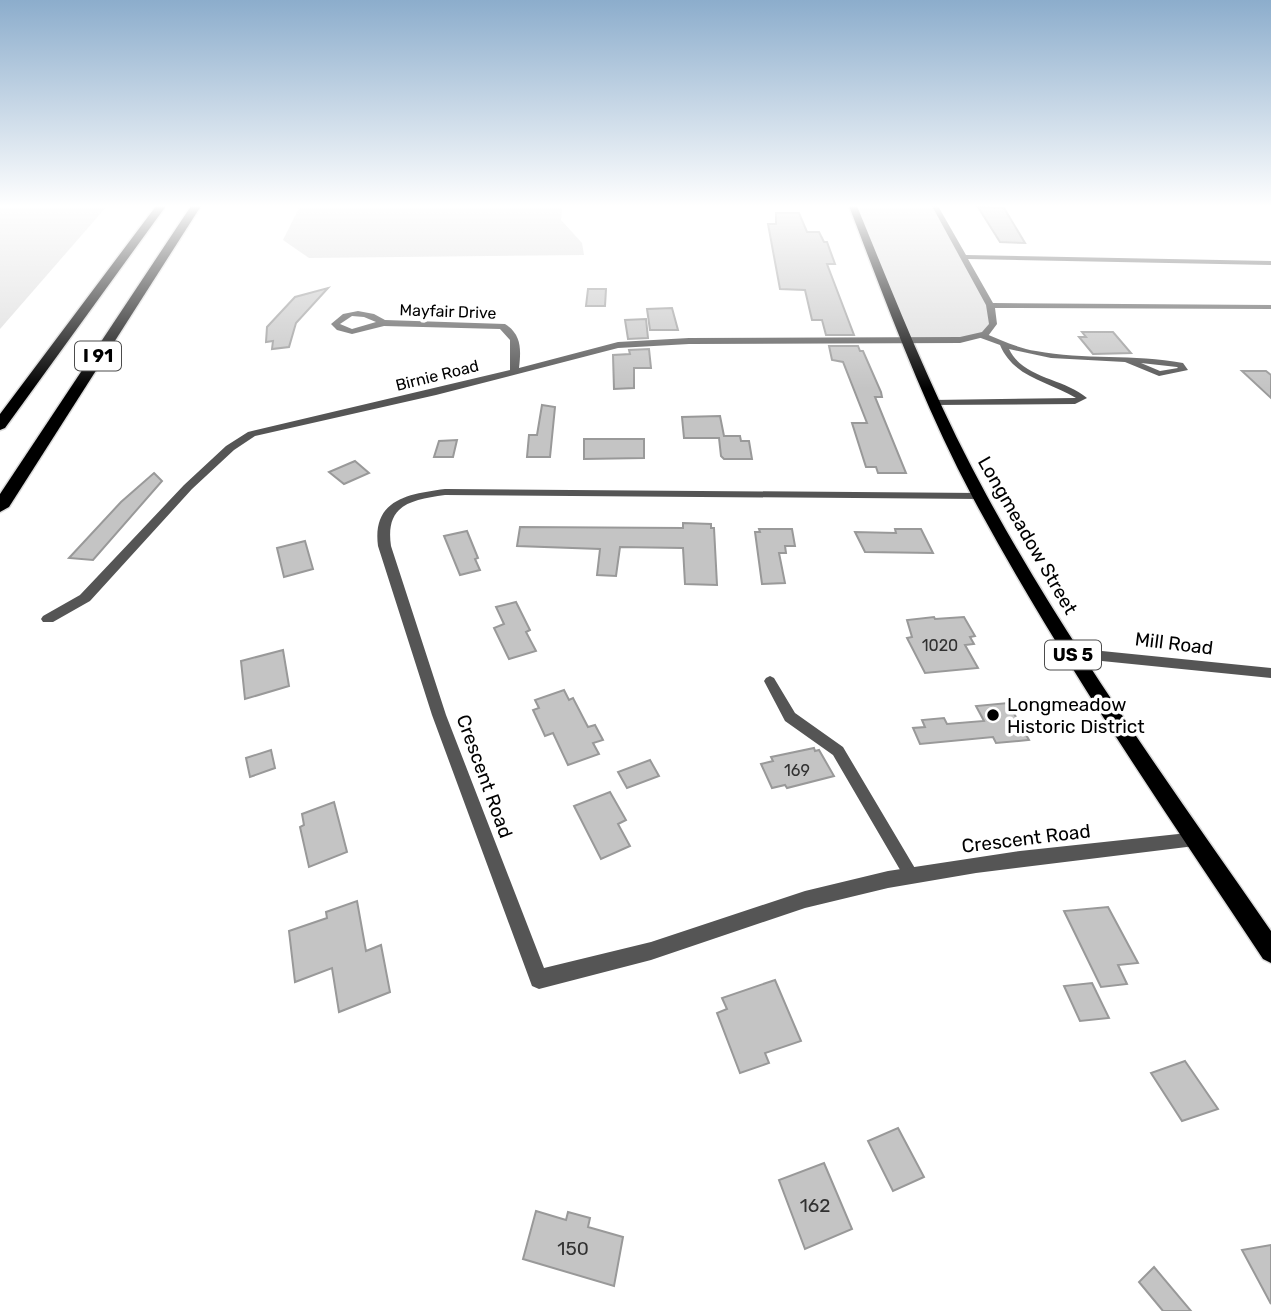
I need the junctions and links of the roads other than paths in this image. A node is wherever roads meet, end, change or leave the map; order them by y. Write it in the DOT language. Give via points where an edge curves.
graph roads {
  1 [pos="116,267"];
  2 [pos="156,267"];
  3 [pos="877,267"];
  4 [pos="970,267"];
  5 [pos="990,305"];
  6 [pos="1271,307"];
  7 [pos="383,323"];
  8 [pos="981,335"];
  9 [pos="905,340"];
  10 [pos="1003,344"];
  11 [pos="1126,360"];
  12 [pos="514,372"];
  13 [pos="933,403"];
  14 [pos="0,425"];
  15 [pos="980,496"];
  16 [pos="0,507"];
  17 [pos="48,619"];
  18 [pos="1072,653"];
  19 [pos="1271,673"];
  20 [pos="770,681"];
  21 [pos="1197,840"];
  22 [pos="911,875"];
  23 [pos="1271,951"];
  1 -- 14 [label="highway, I 91"];
  2 -- 16 [label="highway, I 91"];
  3 -- 9 [label="main road, Longmeadow Street / US 5"];
  4 -- 5 [label="street"];
  5 -- 6 [label="street"];
  5 -- 8 [label="street" via="993,324"];
  7 -- 12 [label="street, Mayfair Drive" via="505,327 515,338"];
  8 -- 9 [label="street" via="960,340"];
  8 -- 10 [label="lane"];
  9 -- 12 [label="street, Birnie Road" via="627,344"];
  9 -- 13 [label="main road, Longmeadow Street / US 5"];
  10 -- 11 [label="lane" via="1059,357"];
  10 -- 13 [label="lane" via="1021,368 1083,398"];
  11 -- 11 [label="lane" via="1158,374 1184,370 1180,365"];
  12 -- 17 [label="street, Birnie Road" via="248,436 188,487 85,598"];
  13 -- 15 [label="main road, Longmeadow Street / US 5"];
  15 -- 18 [label="main road, Longmeadow Street / US 5"];
  15 -- 22 [label="street, Crescent Road" via="445,492 405,502 381,525 382,545 439,715 539,979 687,941 814,896"];
  18 -- 19 [label="street, Mill Road"];
  18 -- 21 [label="main road, Longmeadow Street / US 5"];
  20 -- 22 [label="lane" via="790,717 838,751"];
  21 -- 22 [label="street, Crescent Road"];
  21 -- 23 [label="main road, Longmeadow Street / US 5"];
}
